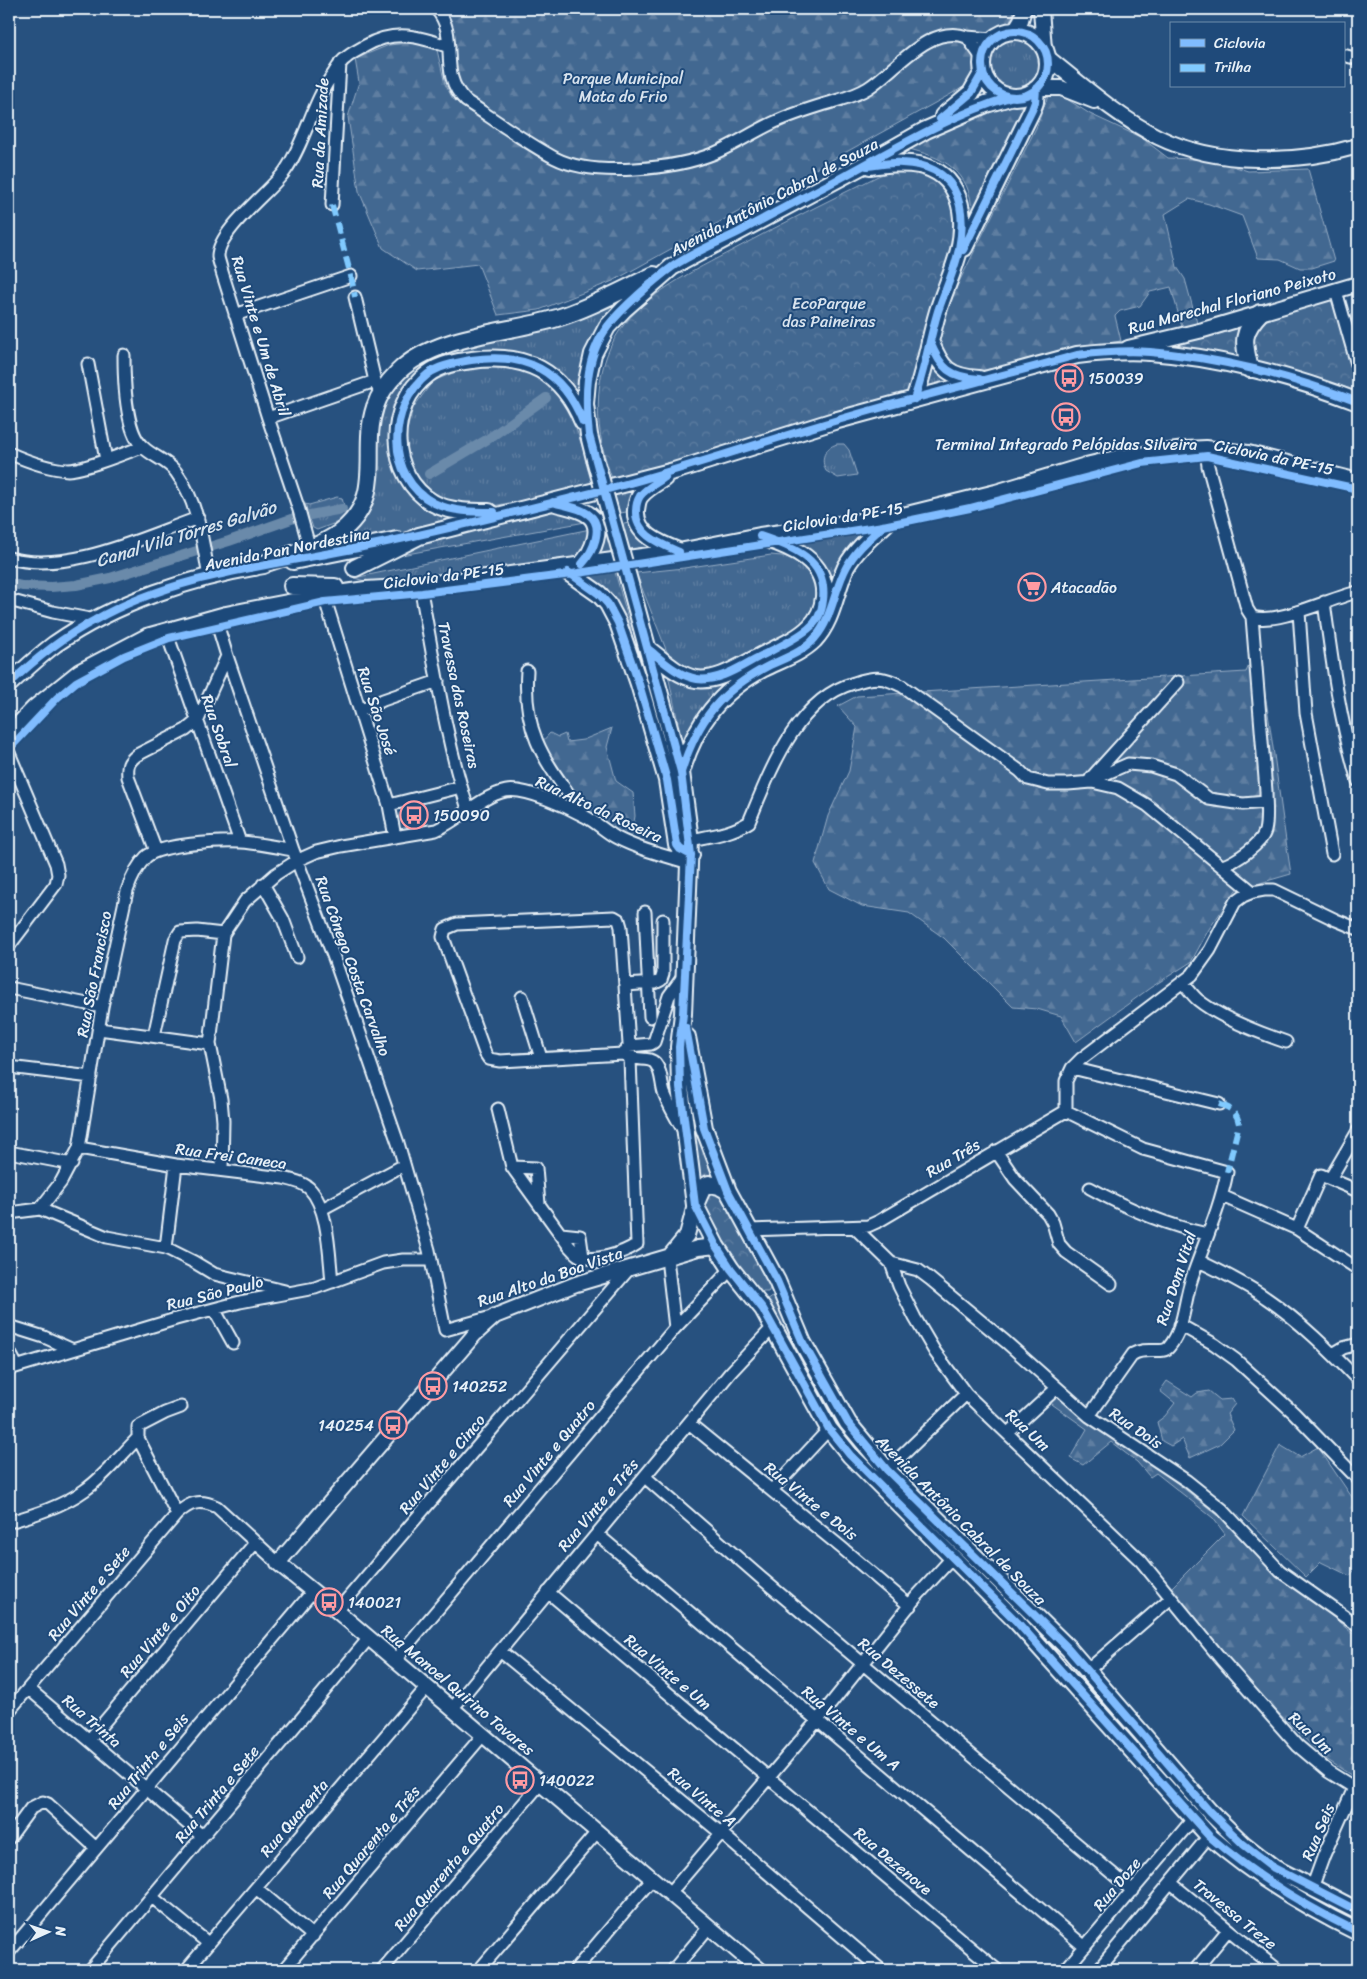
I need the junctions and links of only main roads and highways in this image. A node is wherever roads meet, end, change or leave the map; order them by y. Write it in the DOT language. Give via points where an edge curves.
graph roads {
  1 [pos="1024,9"];
  2 [pos="1041,9"];
  3 [pos="1015,30"];
  4 [pos="1046,53"];
  5 [pos="983,65"];
  6 [pos="1037,89"];
  7 [pos="1010,97"];
  8 [pos="1115,110"];
  9 [pos="926,130"];
  10 [pos="1358,146"];
  11 [pos="862,166"];
  12 [pos="672,267"];
  13 [pos="950,277"];
  14 [pos="1358,284"];
  15 [pos="1260,313"];
  16 [pos="930,342"];
  17 [pos="1115,351"];
  18 [pos="1250,369"];
  19 [pos="987,380"];
  20 [pos="914,399"];
  21 [pos="1358,402"];
  22 [pos="589,435"];
  23 [pos="674,471"];
  24 [pos="1358,482"];
  25 [pos="553,502"];
  26 [pos="509,512"];
  27 [pos="894,517"];
  28 [pos="419,536"];
  29 [pos="760,536"];
  30 [pos="679,552"];
  31 [pos="310,553"];
  32 [pos="582,564"];
  33 [pos="355,568"];
  34 [pos="562,568"];
  35 [pos="292,586"];
  36 [pos="366,590"];
  37 [pos="648,649"];
  38 [pos="9,684"];
  39 [pos="9,736"];
  40 [pos="681,772"];
  41 [pos="690,853"];
  42 [pos="683,1014"];
  43 [pos="728,1191"];
  44 [pos="694,1205"];
  45 [pos="716,1246"];
  46 [pos="667,1258"];
  47 [pos="777,1281"];
  48 [pos="752,1294"];
  49 [pos="278,1563"];
  50 [pos="1358,1911"];
  51 [pos="1358,1932"];
  52 [pos="760,1970"];
  1 -- 3 [label="main road"];
  2 -- 4 [label="main road"];
  3 -- 4 [label="highway" via="1035,37"];
  3 -- 5 [label="highway" via="992,39 985,50"];
  4 -- 6 [label="highway" via="1048,70"];
  4 -- 8 [label="main road"];
  5 -- 7 [label="highway" via="991,86"];
  5 -- 9 [label="highway, Avenida Antônio Cabral de Souza" via="971,93"];
  6 -- 7 [label="highway" via="1024,96"];
  6 -- 8 [label="main road" via="1061,88"];
  6 -- 13 [label="highway" via="1036,102"];
  7 -- 9 [label="highway, Avenida Antônio Cabral de Souza"];
  8 -- 10 [label="main road" via="1158,137 1188,148 1230,157 1278,159"];
  9 -- 11 [label="highway, Avenida Antônio Cabral de Souza"];
  11 -- 12 [label="highway, Avenida Antônio Cabral de Souza"];
  11 -- 13 [label="highway" via="920,165 937,172 948,182 960,200 963,222 959,251"];
  12 -- 22 [label="highway, Avenida Antônio Cabral de Souza" via="612,321 593,354 585,404"];
  12 -- 31 [label="highway" via="562,316 428,351 378,387 372,420 369,485 358,513 339,533"];
  13 -- 16 [label="highway"];
  14 -- 15 [label="main road, Rua Marechal Floriano Peixoto"];
  15 -- 17 [label="main road, Rua Marechal Floriano Peixoto"];
  15 -- 18 [label="highway" via="1246,333"];
  16 -- 19 [label="highway" via="937,358 951,373"];
  16 -- 20 [label="highway"];
  17 -- 18 [label="highway" via="1181,356"];
  17 -- 19 [label="highway" via="1077,355"];
  18 -- 21 [label="highway" via="1317,386"];
  19 -- 20 [label="highway"];
  20 -- 23 [label="highway"];
  22 -- 26 [label="highway" via="567,390 537,367 511,359 493,358 442,366 428,374 405,404 397,429 396,443 407,478 434,503 463,511"];
  22 -- 37 [label="highway, Avenida Antônio Cabral de Souza, bridge"];
  23 -- 25 [label="highway"];
  23 -- 30 [label="highway" via="640,497 636,515 640,528 649,537"];
  24 -- 27 [label="highway" via="1248,454 1206,449 1116,459 987,496"];
  25 -- 26 [label="highway"];
  25 -- 32 [label="highway" via="588,514 595,523 592,550"];
  26 -- 28 [label="highway"];
  27 -- 29 [label="highway"];
  27 -- 40 [label="highway" via="861,546 848,565 830,614 814,640 752,674 724,694 691,744"];
  28 -- 31 [label="highway, Avenida Pan Nordestina"];
  28 -- 33 [label="highway"];
  29 -- 30 [label="highway"];
  29 -- 37 [label="highway" via="794,548 816,566 822,581 823,604 809,629 735,669 707,679 683,674"];
  30 -- 32 [label="highway"];
  31 -- 38 [label="highway, Avenida Pan Nordestina" via="147,596 95,620 55,644"];
  32 -- 34 [label="highway"];
  34 -- 36 [label="highway"];
  34 -- 41 [label="highway" via="599,594 618,623 667,780 677,845"];
  35 -- 36 [label="highway"];
  36 -- 39 [label="highway" via="216,618 126,646 80,672 35,708"];
  37 -- 40 [label="highway, Avenida Antônio Cabral de Souza"];
  40 -- 41 [label="highway, Avenida Antônio Cabral de Souza"];
  41 -- 42 [label="highway, Avenida Antônio Cabral de Souza"];
  42 -- 43 [label="highway, Avenida Antônio Cabral de Souza" via="704,1128"];
  42 -- 44 [label="highway, Avenida Antônio Cabral de Souza" via="679,1047 680,1087"];
  43 -- 44 [label="highway" via="709,1184 703,1187"];
  43 -- 47 [label="highway, Avenida Antônio Cabral de Souza"];
  44 -- 45 [label="highway, Avenida Antônio Cabral de Souza"];
  44 -- 46 [label="main road" via="687,1235"];
  45 -- 46 [label="main road, Rua Alto da Boa Vista"];
  45 -- 48 [label="highway, Avenida Antônio Cabral de Souza"];
  46 -- 49 [label="main road, Rua Alto da Boa Vista" via="576,1284 495,1316 474,1334"];
  47 -- 48 [label="highway" via="769,1292"];
  47 -- 50 [label="highway, Avenida Antônio Cabral de Souza" via="803,1343 828,1389 848,1423 887,1470 1037,1615 1209,1811 1243,1844 1274,1868"];
  48 -- 51 [label="highway, Avenida Antônio Cabral de Souza" via="829,1429 850,1455 1017,1622 1209,1836 1278,1889"];
  49 -- 52 [label="main road, Rua Manoel Quirino Tavares"];
}
